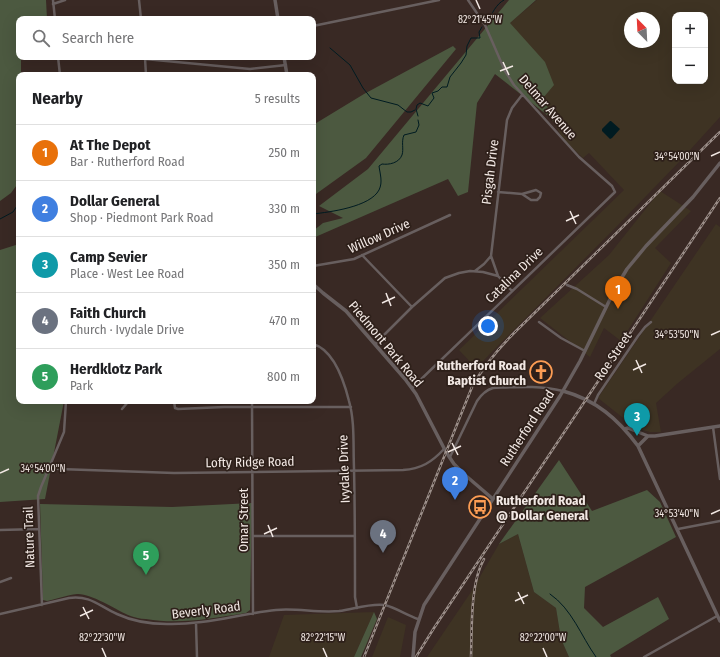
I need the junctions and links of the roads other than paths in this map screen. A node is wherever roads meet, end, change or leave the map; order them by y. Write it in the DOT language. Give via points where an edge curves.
graph roads {
  1 [pos="53,0"];
  2 [pos="65,0"];
  3 [pos="139,0"];
  4 [pos="275,0"];
  5 [pos="439,0"];
  6 [pos="468,0"];
  7 [pos="53,4"];
  8 [pos="54,16"];
  9 [pos="142,16"];
  10 [pos="278,16"];
  11 [pos="316,25"];
  12 [pos="58,60"];
  13 [pos="145,60"];
  14 [pos="164,60"];
  15 [pos="285,60"];
  16 [pos="286,65"];
  17 [pos="60,72"];
  18 [pos="146,72"];
  19 [pos="287,72"];
  20 [pos="522,95"];
  21 [pos="720,163"];
  22 [pos="498,192"];
  23 [pos="614,193"];
  24 [pos="522,194"];
  25 [pos="450,215"];
  26 [pos="362,255"];
  27 [pos="491,256"];
  28 [pos="316,265"];
  29 [pos="475,271"];
  30 [pos="498,276"];
  31 [pos="567,285"];
  32 [pos="316,287"];
  33 [pos="512,291"];
  34 [pos="412,307"];
  35 [pos="606,307"];
  36 [pos="539,322"];
  37 [pos="651,322"];
  38 [pos="375,344"];
  39 [pos="316,345"];
  40 [pos="585,351"];
  41 [pos="411,388"];
  42 [pos="564,391"];
  43 [pos="66,404"];
  44 [pos="126,404"];
  45 [pos="174,404"];
  46 [pos="594,404"];
  47 [pos="252,407"];
  48 [pos="350,408"];
  49 [pos="122,409"];
  50 [pos="720,426"];
  51 [pos="713,427"];
  52 [pos="624,429"];
  53 [pos="648,436"];
  54 [pos="638,446"];
  55 [pos="444,448"];
  56 [pos="450,457"];
  57 [pos="49,468"];
  58 [pos="354,471"];
  59 [pos="253,472"];
  60 [pos="720,479"];
  61 [pos="494,499"];
  62 [pos="720,521"];
  63 [pos="39,529"];
  64 [pos="678,529"];
  65 [pos="0,530"];
  66 [pos="253,536"];
  67 [pos="355,536"];
  68 [pos="12,578"];
  69 [pos="0,582"];
  70 [pos="42,605"];
  71 [pos="357,608"];
  72 [pos="0,614"];
  73 [pos="253,614"];
  74 [pos="717,616"];
  75 [pos="418,619"];
  76 [pos="720,622"];
  77 [pos="196,623"];
  78 [pos="197,657"];
  79 [pos="413,657"];
  80 [pos="644,657"];
  1 -- 7 [label="street"];
  2 -- 7 [label="street"];
  3 -- 9 [label="street"];
  4 -- 10 [label="street"];
  5 -- 11 [label="street"];
  6 -- 20 [label="street, Delmar Avenue" via="485,25 505,70"];
  7 -- 8 [label="street"];
  12 -- 17 [label="street"];
  13 -- 18 [label="street"];
  14 -- 16 [label="street" via="250,69"];
  15 -- 16 [label="street"];
  16 -- 19 [label="street"];
  20 -- 22 [label="street, Pisgah Drive" via="507,120"];
  20 -- 23 [label="street, Delmar Avenue" via="579,157 612,186"];
  21 -- 35 [label="street, Rutherford Road" via="693,197 635,258"];
  22 -- 24 [label="street"];
  22 -- 27 [label="street, Pisgah Drive"];
  23 -- 33 [label="street, Catalina Drive"];
  24 -- 24 [label="street" via="536,190 541,196 538,200 533,200"];
  25 -- 26 [label="street, Willow Drive"];
  26 -- 28 [label="street, Willow Drive"];
  26 -- 34 [label="street"];
  27 -- 29 [label="street"];
  27 -- 30 [label="street, Pisgah Drive"];
  29 -- 30 [label="street"];
  29 -- 34 [label="street" via="445,278"];
  30 -- 33 [label="street, Pisgah Drive"];
  31 -- 35 [label="street"];
  32 -- 38 [label="street, Piedmont Park Road" via="346,311"];
  33 -- 41 [label="street, Catalina Drive"];
  34 -- 38 [label="street"];
  35 -- 40 [label="street, Rutherford Road"];
  36 -- 40 [label="street"];
  37 -- 46 [label="street, Roe Street" via="638,336"];
  38 -- 41 [label="street, Piedmont Park Road"];
  39 -- 48 [label="street, Ivydale Drive" via="324,350 334,363"];
  40 -- 42 [label="street, Rutherford Road"];
  41 -- 55 [label="street, Piedmont Park Road"];
  42 -- 46 [label="street"];
  42 -- 56 [label="street" via="537,386 487,390 477,401"];
  42 -- 61 [label="street, Rutherford Road"];
  43 -- 57 [label="street, Nature Trail" via="64,432"];
  44 -- 49 [label="street"];
  45 -- 47 [label="street" via="175,408"];
  46 -- 52 [label="street"];
  47 -- 48 [label="street"];
  47 -- 59 [label="street, Omar Street"];
  48 -- 58 [label="street, Ivydale Drive"];
  50 -- 51 [label="street"];
  51 -- 53 [label="street"];
  51 -- 60 [label="street"];
  52 -- 53 [label="street" via="628,428"];
  52 -- 54 [label="street"];
  53 -- 54 [label="street"];
  54 -- 64 [label="street"];
  55 -- 56 [label="street, Piedmont Park Road"];
  55 -- 58 [label="street, Lofty Ridge Road" via="431,462 416,469"];
  56 -- 61 [label="street, Piedmont Park Road" via="465,475"];
  57 -- 59 [label="street, Lofty Ridge Road" via="174,473"];
  57 -- 63 [label="street, Nature Trail" via="38,496"];
  58 -- 59 [label="street, Lofty Ridge Road"];
  58 -- 67 [label="street, Ivydale Drive"];
  59 -- 66 [label="street, Omar Street"];
  61 -- 75 [label="street, Rutherford Road" via="428,598"];
  62 -- 64 [label="street"];
  63 -- 65 [label="street"];
  63 -- 70 [label="street, Nature Trail"];
  64 -- 74 [label="street"];
  66 -- 67 [label="street"];
  66 -- 73 [label="street, Omar Street"];
  67 -- 71 [label="street, Ivydale Drive"];
  68 -- 69 [label="street"];
  70 -- 72 [label="street, Beverly Road"];
  70 -- 77 [label="street, Beverly Road" via="81,597 132,620 166,624"];
  71 -- 73 [label="street, Beverly Road" via="327,612 282,610"];
  71 -- 75 [label="street, Beverly Road" via="385,605"];
  73 -- 77 [label="street, Beverly Road"];
  74 -- 76 [label="street"];
  74 -- 80 [label="street"];
  75 -- 79 [label="street, Rutherford Road" via="412,648"];
  77 -- 78 [label="street"];
}
